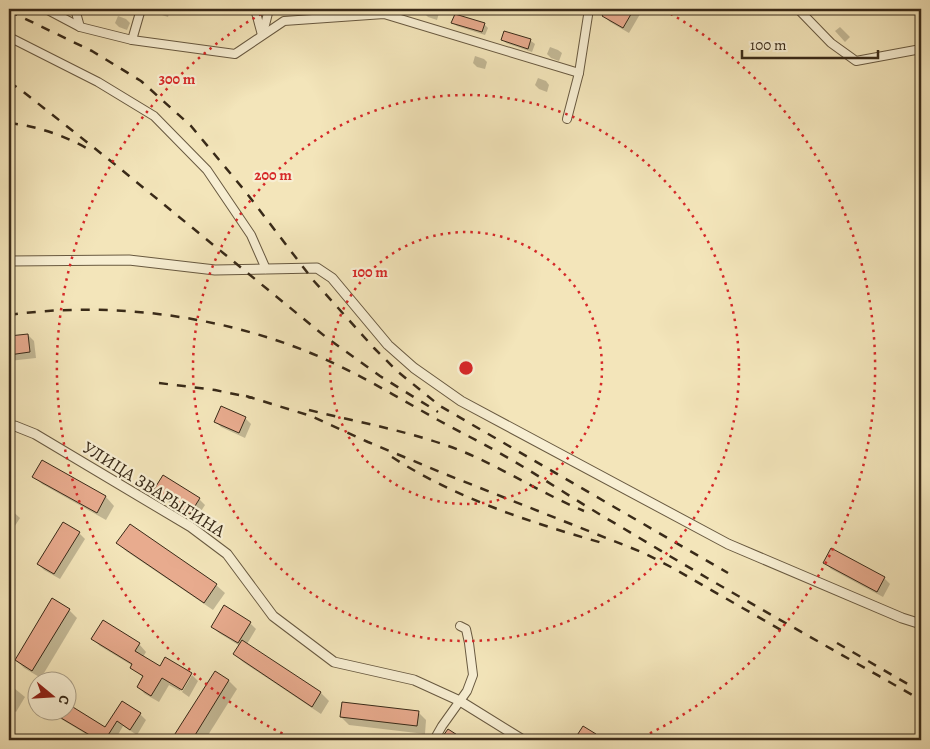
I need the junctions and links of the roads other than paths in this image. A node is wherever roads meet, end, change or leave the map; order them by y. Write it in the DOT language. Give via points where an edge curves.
graph roads {
  1 [pos="46,9"];
  2 [pos="75,9"];
  3 [pos="141,9"];
  4 [pos="255,9"];
  5 [pos="270,9"];
  6 [pos="589,9"];
  7 [pos="798,9"];
  8 [pos="385,12"];
  9 [pos="80,27"];
  10 [pos="262,35"];
  11 [pos="9,37"];
  12 [pos="132,40"];
  13 [pos="921,49"];
  14 [pos="579,73"];
  15 [pos="567,119"];
  16 [pos="9,260"];
  17 [pos="266,269"];
  18 [pos="9,426"];
  19 [pos="921,624"];
  20 [pos="460,626"];
  21 [pos="460,701"];
  22 [pos="434,740"];
  23 [pos="524,740"];
  1 -- 9 [label="street"];
  2 -- 9 [label="street"];
  3 -- 12 [label="street"];
  4 -- 10 [label="street"];
  5 -- 10 [label="street"];
  6 -- 14 [label="street"];
  7 -- 13 [label="street" via="831,42 856,61"];
  8 -- 10 [label="street" via="284,21"];
  8 -- 14 [label="street"];
  9 -- 12 [label="street"];
  10 -- 12 [label="street" via="235,54"];
  11 -- 17 [label="street" via="98,82 154,116 207,170 251,235"];
  14 -- 15 [label="street"];
  16 -- 17 [label="street" via="129,260 215,270"];
  17 -- 19 [label="street" via="317,268 332,278 388,345 461,401 728,544"];
  18 -- 21 [label="street, УЛИЦА ЗВАРЫГИНА" via="35,434 190,527 227,554 273,616 334,662 414,680"];
  20 -- 21 [label="street" via="466,629 473,675"];
  21 -- 22 [label="street"];
  21 -- 23 [label="street, УЛИЦА ЗВАРЫГИНА"];
}
